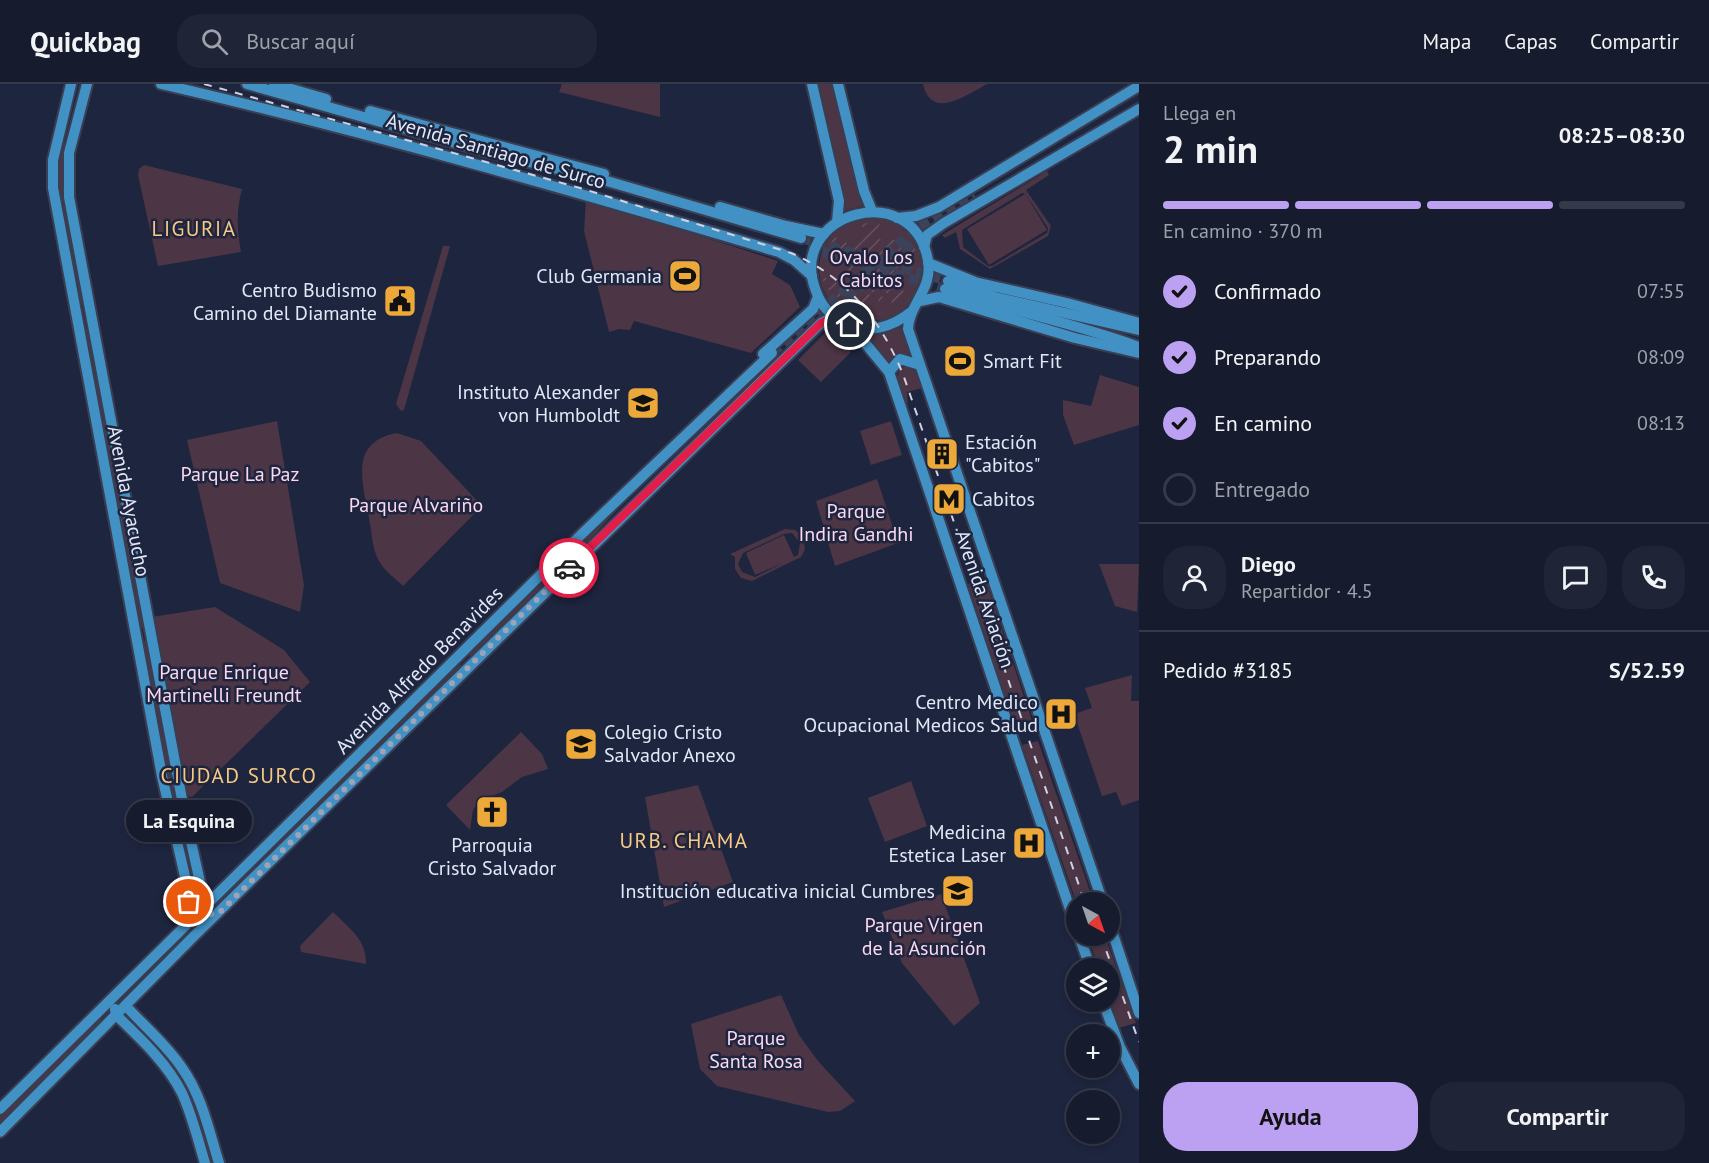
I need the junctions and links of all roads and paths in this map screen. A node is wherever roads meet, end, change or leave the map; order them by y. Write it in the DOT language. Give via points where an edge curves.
graph roads {
  1 [pos="71,84"];
  2 [pos="87,84"];
  3 [pos="161,84"];
  4 [pos="247,84"];
  5 [pos="274,84"];
  6 [pos="812,84"];
  7 [pos="838,84"];
  8 [pos="1139,86"];
  9 [pos="1139,100"];
  10 [pos="339,106"];
  11 [pos="1139,109"];
  12 [pos="308,118"];
  13 [pos="582,172"];
  14 [pos="872,211"];
  15 [pos="897,218"];
  16 [pos="837,222"];
  17 [pos="824,234"];
  18 [pos="924,247"];
  19 [pos="928,263"];
  20 [pos="812,276"];
  21 [pos="818,297"];
  22 [pos="920,301"];
  23 [pos="910,312"];
  24 [pos="837,319"];
  25 [pos="1139,322"];
  26 [pos="850,325"];
  27 [pos="1139,330"];
  28 [pos="1139,347"];
  29 [pos="1139,353"];
  30 [pos="920,365"];
  31 [pos="889,372"];
  32 [pos="634,485"];
  33 [pos="631,508"];
  34 [pos="378,737"];
  35 [pos="388,747"];
  36 [pos="1098,892"];
  37 [pos="1066,897"];
  38 [pos="200,912"];
  39 [pos="219,913"];
  40 [pos="195,935"];
  41 [pos="1117,946"];
  42 [pos="119,992"];
  43 [pos="101,1009"];
  44 [pos="119,1010"];
  45 [pos="1107,1012"];
  46 [pos="1139,1013"];
  47 [pos="152,1034"];
  48 [pos="143,1043"];
  49 [pos="1139,1084"];
  50 [pos="0,1109"];
  51 [pos="0,1132"];
  52 [pos="205,1163"];
  53 [pos="219,1163"];
  1 -- 38 [label="main road, Avenida Ayacucho" via="54,153 53,188 160,765"];
  2 -- 38 [label="main road, Avenida Ayacucho" via="68,165 70,205 150,621"];
  3 -- 12 [label="main road, Avenida Santiago de Surco"];
  4 -- 10 [label="main road, Avenida Santiago de Surco"];
  5 -- 10 [label="main road, Avenida Santiago de Surco"];
  6 -- 16 [label="main road" via="839,201"];
  7 -- 14 [label="main road"];
  8 -- 9 [label="main road" via="1125,101 976,196"];
  8 -- 15 [label="main road" via="939,207"];
  10 -- 12 [label="main road"];
  10 -- 13 [label="main road, Avenida Santiago de Surco"];
  11 -- 18 [label="main road" via="944,223 927,235"];
  12 -- 20 [label="main road, Avenida Santiago de Surco" via="779,252"];
  13 -- 13 [label="main road, Avenida Santiago de Surco" via="598,184 800,242 600,179"];
  13 -- 17 [label="main road, Avenida Santiago de Surco"];
  14 -- 15 [label="main road"];
  14 -- 16 [label="main road"];
  15 -- 18 [label="main road" via="913,230"];
  16 -- 17 [label="main road"];
  17 -- 20 [label="main road" via="816,247"];
  18 -- 19 [label="main road"];
  19 -- 22 [label="main road"];
  19 -- 25 [label="main road" via="975,282"];
  20 -- 21 [label="main road"];
  21 -- 24 [label="main road"];
  21 -- 32 [label="main road, Avenida Alfredo Benavides" via="813,309 640,469"];
  22 -- 23 [label="main road"];
  22 -- 29 [label="main road" via="939,297"];
  23 -- 26 [label="main road" via="888,326"];
  23 -- 30 [label="main road, Avenida Aviación" via="908,329"];
  24 -- 26 [label="main road"];
  24 -- 33 [label="main road, Avenida Alfredo Benavides" via="821,323"];
  26 -- 31 [label="main road, Avenida Aviación"];
  27 -- 28 [label="main road" via="947,285 995,305 1091,329"];
  30 -- 31 [label="main road" via="900,359"];
  30 -- 36 [label="main road, Avenida Aviación"];
  31 -- 37 [label="main road, Avenida Aviación"];
  32 -- 33 [label="main road, Avenida Alfredo Benavides" via="775,355 639,491"];
  32 -- 34 [label="main road, Avenida Alfredo Benavides"];
  33 -- 35 [label="main road, Avenida Alfredo Benavides"];
  34 -- 35 [label="main road"];
  34 -- 38 [label="main road, Avenida Alfredo Benavides"];
  35 -- 39 [label="main road, Avenida Alfredo Benavides"];
  38 -- 39 [label="main road"];
  38 -- 40 [label="main road"];
  38 -- 42 [label="main road, Avenida Alfredo Benavides"];
  39 -- 40 [label="main road, Avenida Alfredo Benavides"];
  40 -- 44 [label="main road, Avenida Alfredo Benavides"];
  41 -- 46 [label="main road"];
  42 -- 43 [label="main road, Avenida Alfredo Benavides"];
  42 -- 44 [label="main road"];
  43 -- 44 [label="main road"];
  43 -- 50 [label="main road, Avenida Alfredo Benavides"];
  44 -- 47 [label="main road"];
  44 -- 48 [label="main road"];
  44 -- 51 [label="main road, Avenida Alfredo Benavides"];
  45 -- 49 [label="main road"];
  47 -- 48 [label="main road" via="145,1033"];
  47 -- 53 [label="main road" via="192,1084"];
  48 -- 52 [label="main road" via="166,1067 182,1094"];
}
